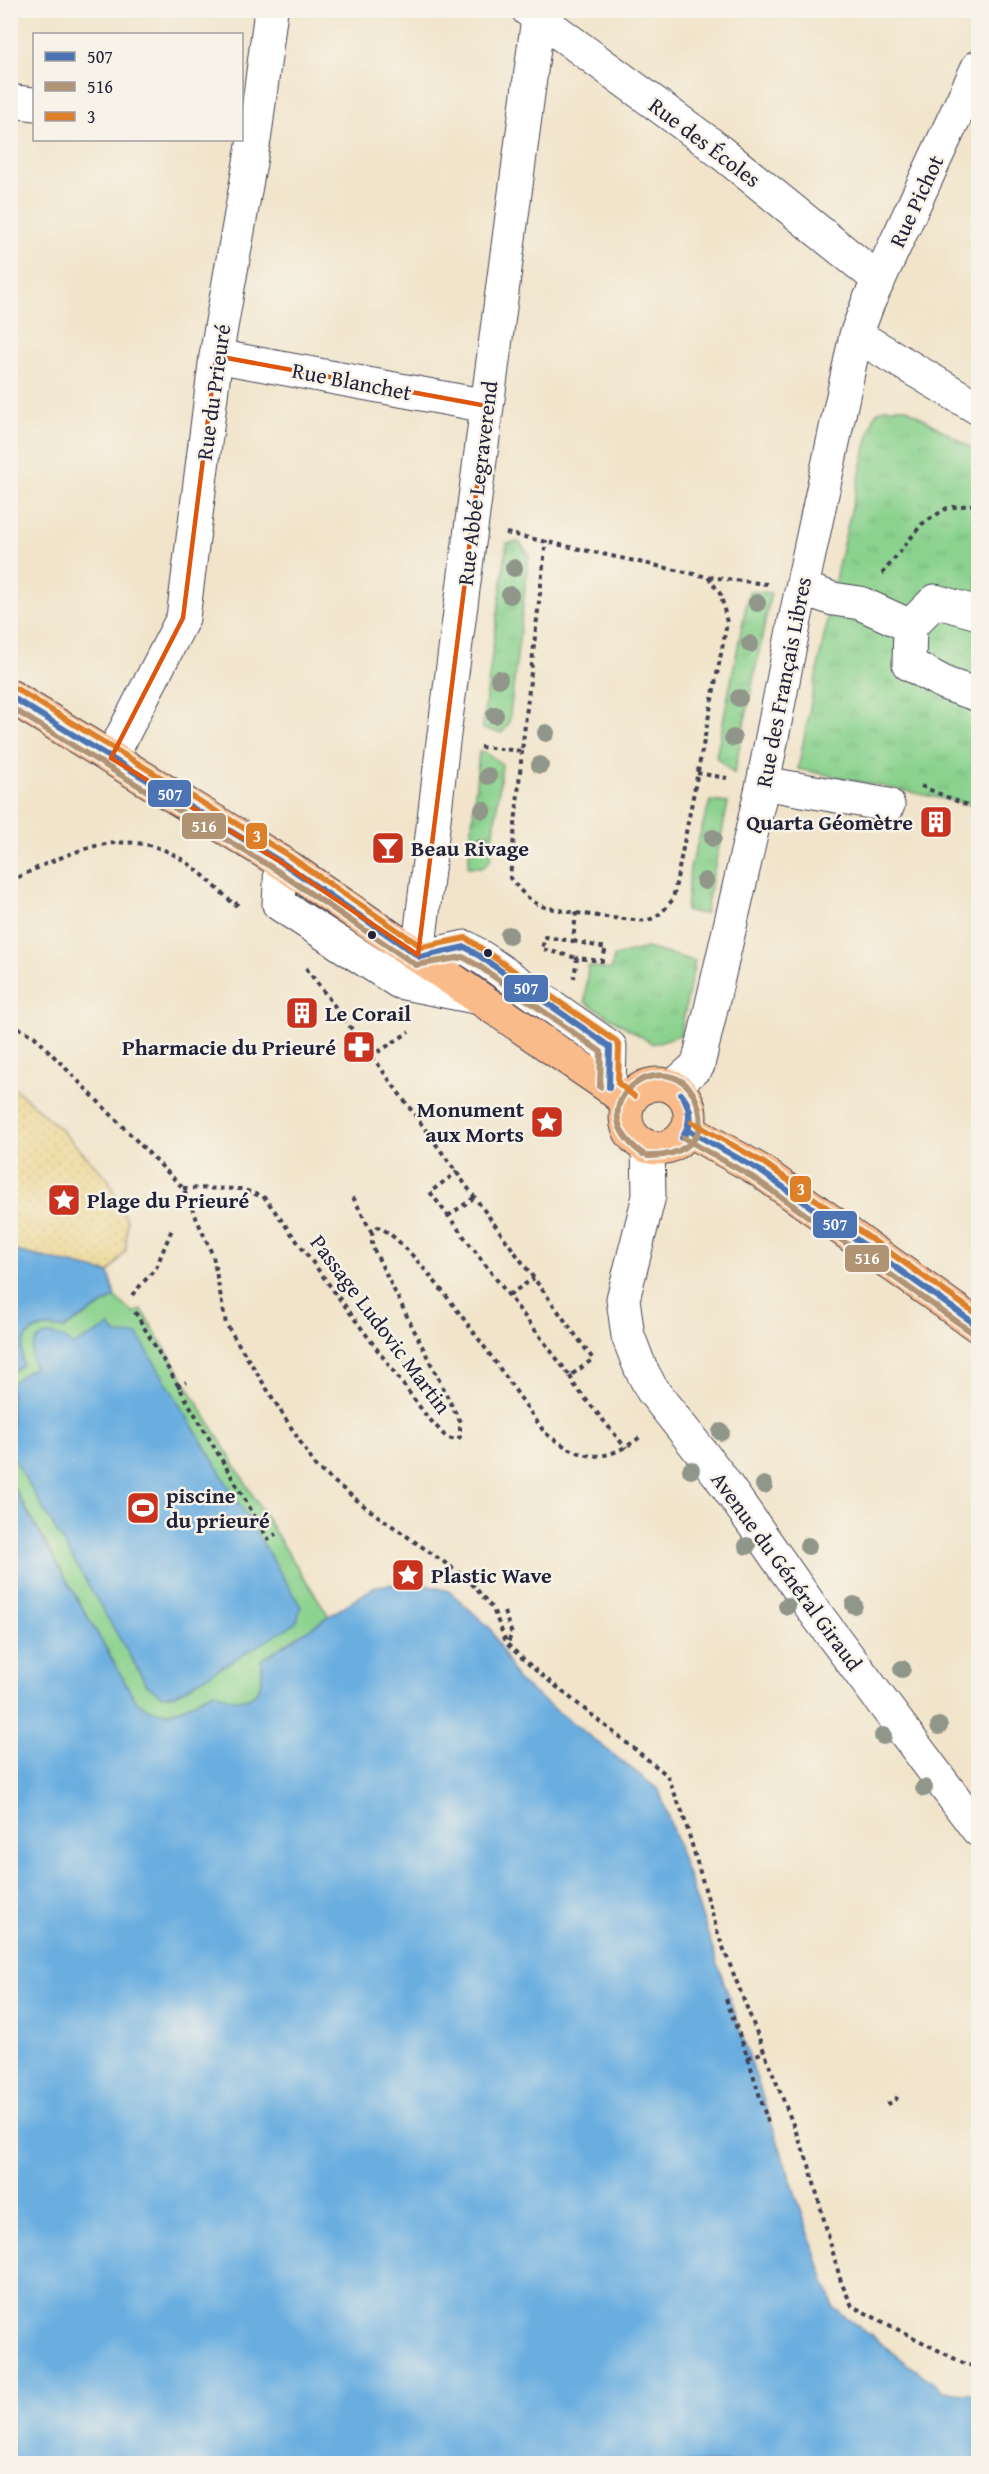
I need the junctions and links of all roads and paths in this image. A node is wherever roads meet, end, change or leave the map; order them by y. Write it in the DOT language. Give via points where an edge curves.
graph roads {
  1 [pos="271,10"];
  2 [pos="535,13"];
  3 [pos="978,67"];
  4 [pos="10,100"];
  5 [pos="33,104"];
  6 [pos="248,134"];
  7 [pos="879,280"];
  8 [pos="856,336"];
  9 [pos="216,356"];
  10 [pos="487,406"];
  11 [pos="978,408"];
  12 [pos="978,504"];
  13 [pos="472,527"];
  14 [pos="546,540"];
  15 [pos="708,577"];
  16 [pos="802,588"];
  17 [pos="860,603"];
  18 [pos="978,614"];
  19 [pos="910,626"];
  20 [pos="978,695"];
  21 [pos="10,696"];
  22 [pos="486,747"];
  23 [pos="522,751"];
  24 [pos="111,758"];
  25 [pos="764,783"];
  26 [pos="888,805"];
  27 [pos="978,810"];
  28 [pos="281,862"];
  29 [pos="10,881"];
  30 [pos="222,894"];
  31 [pos="576,912"];
  32 [pos="573,941"];
  33 [pos="419,956"];
  34 [pos="577,958"];
  35 [pos="304,965"];
  36 [pos="575,974"];
  37 [pos="475,997"];
  38 [pos="10,1023"];
  39 [pos="409,1032"];
  40 [pos="372,1056"];
  41 [pos="673,1087"];
  42 [pos="619,1095"];
  43 [pos="688,1130"];
  44 [pos="648,1147"];
  45 [pos="457,1172"];
  46 [pos="183,1188"];
  47 [pos="353,1197"];
  48 [pos="474,1197"];
  49 [pos="448,1216"];
  50 [pos="172,1229"];
  51 [pos="372,1233"];
  52 [pos="534,1278"];
  53 [pos="132,1295"];
  54 [pos="509,1296"];
  55 [pos="135,1312"];
  56 [pos="978,1326"];
  57 [pos="570,1376"];
  58 [pos="186,1383"];
  59 [pos="177,1387"];
  60 [pos="645,1433"];
  61 [pos="626,1448"];
  62 [pos="276,1534"];
  63 [pos="504,1612"];
  64 [pos="507,1644"];
  65 [pos="978,1830"];
  66 [pos="726,1999"];
  67 [pos="764,2052"];
  68 [pos="748,2058"];
  69 [pos="898,2096"];
  70 [pos="887,2104"];
  71 [pos="768,2123"];
  72 [pos="978,2366"];
  1 -- 6 [label="street, Rue du Prieuré"];
  2 -- 7 [label="street, Rue des Écoles" via="708,142"];
  2 -- 10 [label="street, Rue Abbé Legraverend"];
  3 -- 7 [label="street, Rue Pichot"];
  4 -- 5 [label="street"];
  6 -- 9 [label="street, Rue du Prieuré"];
  7 -- 8 [label="street, Rue Pichot"];
  8 -- 11 [label="street"];
  8 -- 16 [label="street, Rue des Français Libres"];
  9 -- 10 [label="street, Rue Blanchet"];
  9 -- 24 [label="street, Rue du Prieuré" via="183,618"];
  10 -- 13 [label="street, Rue Abbé Legraverend"];
  12 -- 17 [label="path" via="947,508 922,524"];
  13 -- 14 [label="path"];
  13 -- 33 [label="street, Rue Abbé Legraverend"];
  14 -- 15 [label="path" via="563,547"];
  14 -- 23 [label="path"];
  15 -- 16 [label="path"];
  15 -- 31 [label="path" via="721,595 727,623 673,899 663,912 647,921"];
  16 -- 17 [label="street"];
  16 -- 25 [label="street, Rue des Français Libres"];
  17 -- 19 [label="street"];
  18 -- 19 [label="street" via="935,601"];
  19 -- 20 [label="street" via="909,664 946,684"];
  21 -- 24 [label="main road"];
  22 -- 23 [label="path"];
  23 -- 31 [label="path" via="510,878 523,894 543,907"];
  24 -- 28 [label="main road"];
  25 -- 26 [label="street"];
  25 -- 41 [label="street, Rue des Français Libres" via="698,1065"];
  26 -- 27 [label="path" via="897,777"];
  28 -- 33 [label="main road"];
  28 -- 37 [label="street" via="279,904 399,982"];
  29 -- 30 [label="path" via="45,864 98,846 127,841 147,843 186,862"];
  31 -- 32 [label="path"];
  32 -- 34 [label="path" via="606,948 602,961"];
  32 -- 34 [label="path" via="545,937 542,949"];
  33 -- 37 [label="main road"];
  33 -- 42 [label="street" via="465,948 484,959 610,1047"];
  34 -- 36 [label="path"];
  35 -- 40 [label="path"];
  37 -- 42 [label="main road"];
  38 -- 46 [label="path" via="34,1036"];
  39 -- 40 [label="path"];
  40 -- 45 [label="path"];
  41 -- 42 [label="main road" via="652,1084"];
  41 -- 43 [label="main road" via="690,1110"];
  42 -- 44 [label="main road" via="631,1134"];
  43 -- 44 [label="main road" via="683,1138 666,1148"];
  43 -- 56 [label="main road" via="759,1170"];
  44 -- 65 [label="street, Avenue du Général Giraud" via="649,1196 623,1299 628,1336 652,1390 719,1475 817,1615"];
  45 -- 48 [label="path"];
  45 -- 49 [label="path" via="430,1192"];
  46 -- 51 [label="path, Passage Ludovic Martin" via="242,1189 265,1198 425,1414 446,1437 455,1440 460,1437 460,1422 372,1246"];
  46 -- 64 [label="path" via="213,1257 226,1324 316,1467 468,1579 493,1610"];
  47 -- 51 [label="path"];
  48 -- 49 [label="path"];
  48 -- 52 [label="path"];
  49 -- 54 [label="path"];
  50 -- 53 [label="path" via="156,1268"];
  51 -- 61 [label="path" via="378,1227 389,1230 417,1257 545,1433 566,1449 596,1458"];
  52 -- 54 [label="path"];
  52 -- 57 [label="path" via="593,1359"];
  54 -- 57 [label="path"];
  55 -- 59 [label="path"];
  57 -- 61 [label="path"];
  58 -- 59 [label="path"];
  59 -- 62 [label="path" via="268,1539"];
  60 -- 61 [label="path"];
  63 -- 64 [label="path" via="512,1634"];
  64 -- 67 [label="path" via="667,1775 683,1814 719,1937"];
  66 -- 68 [label="path"];
  67 -- 68 [label="path"];
  67 -- 72 [label="path" via="809,2165 841,2282 852,2306 967,2366"];
  68 -- 71 [label="path"];
  69 -- 70 [label="path"];
}
